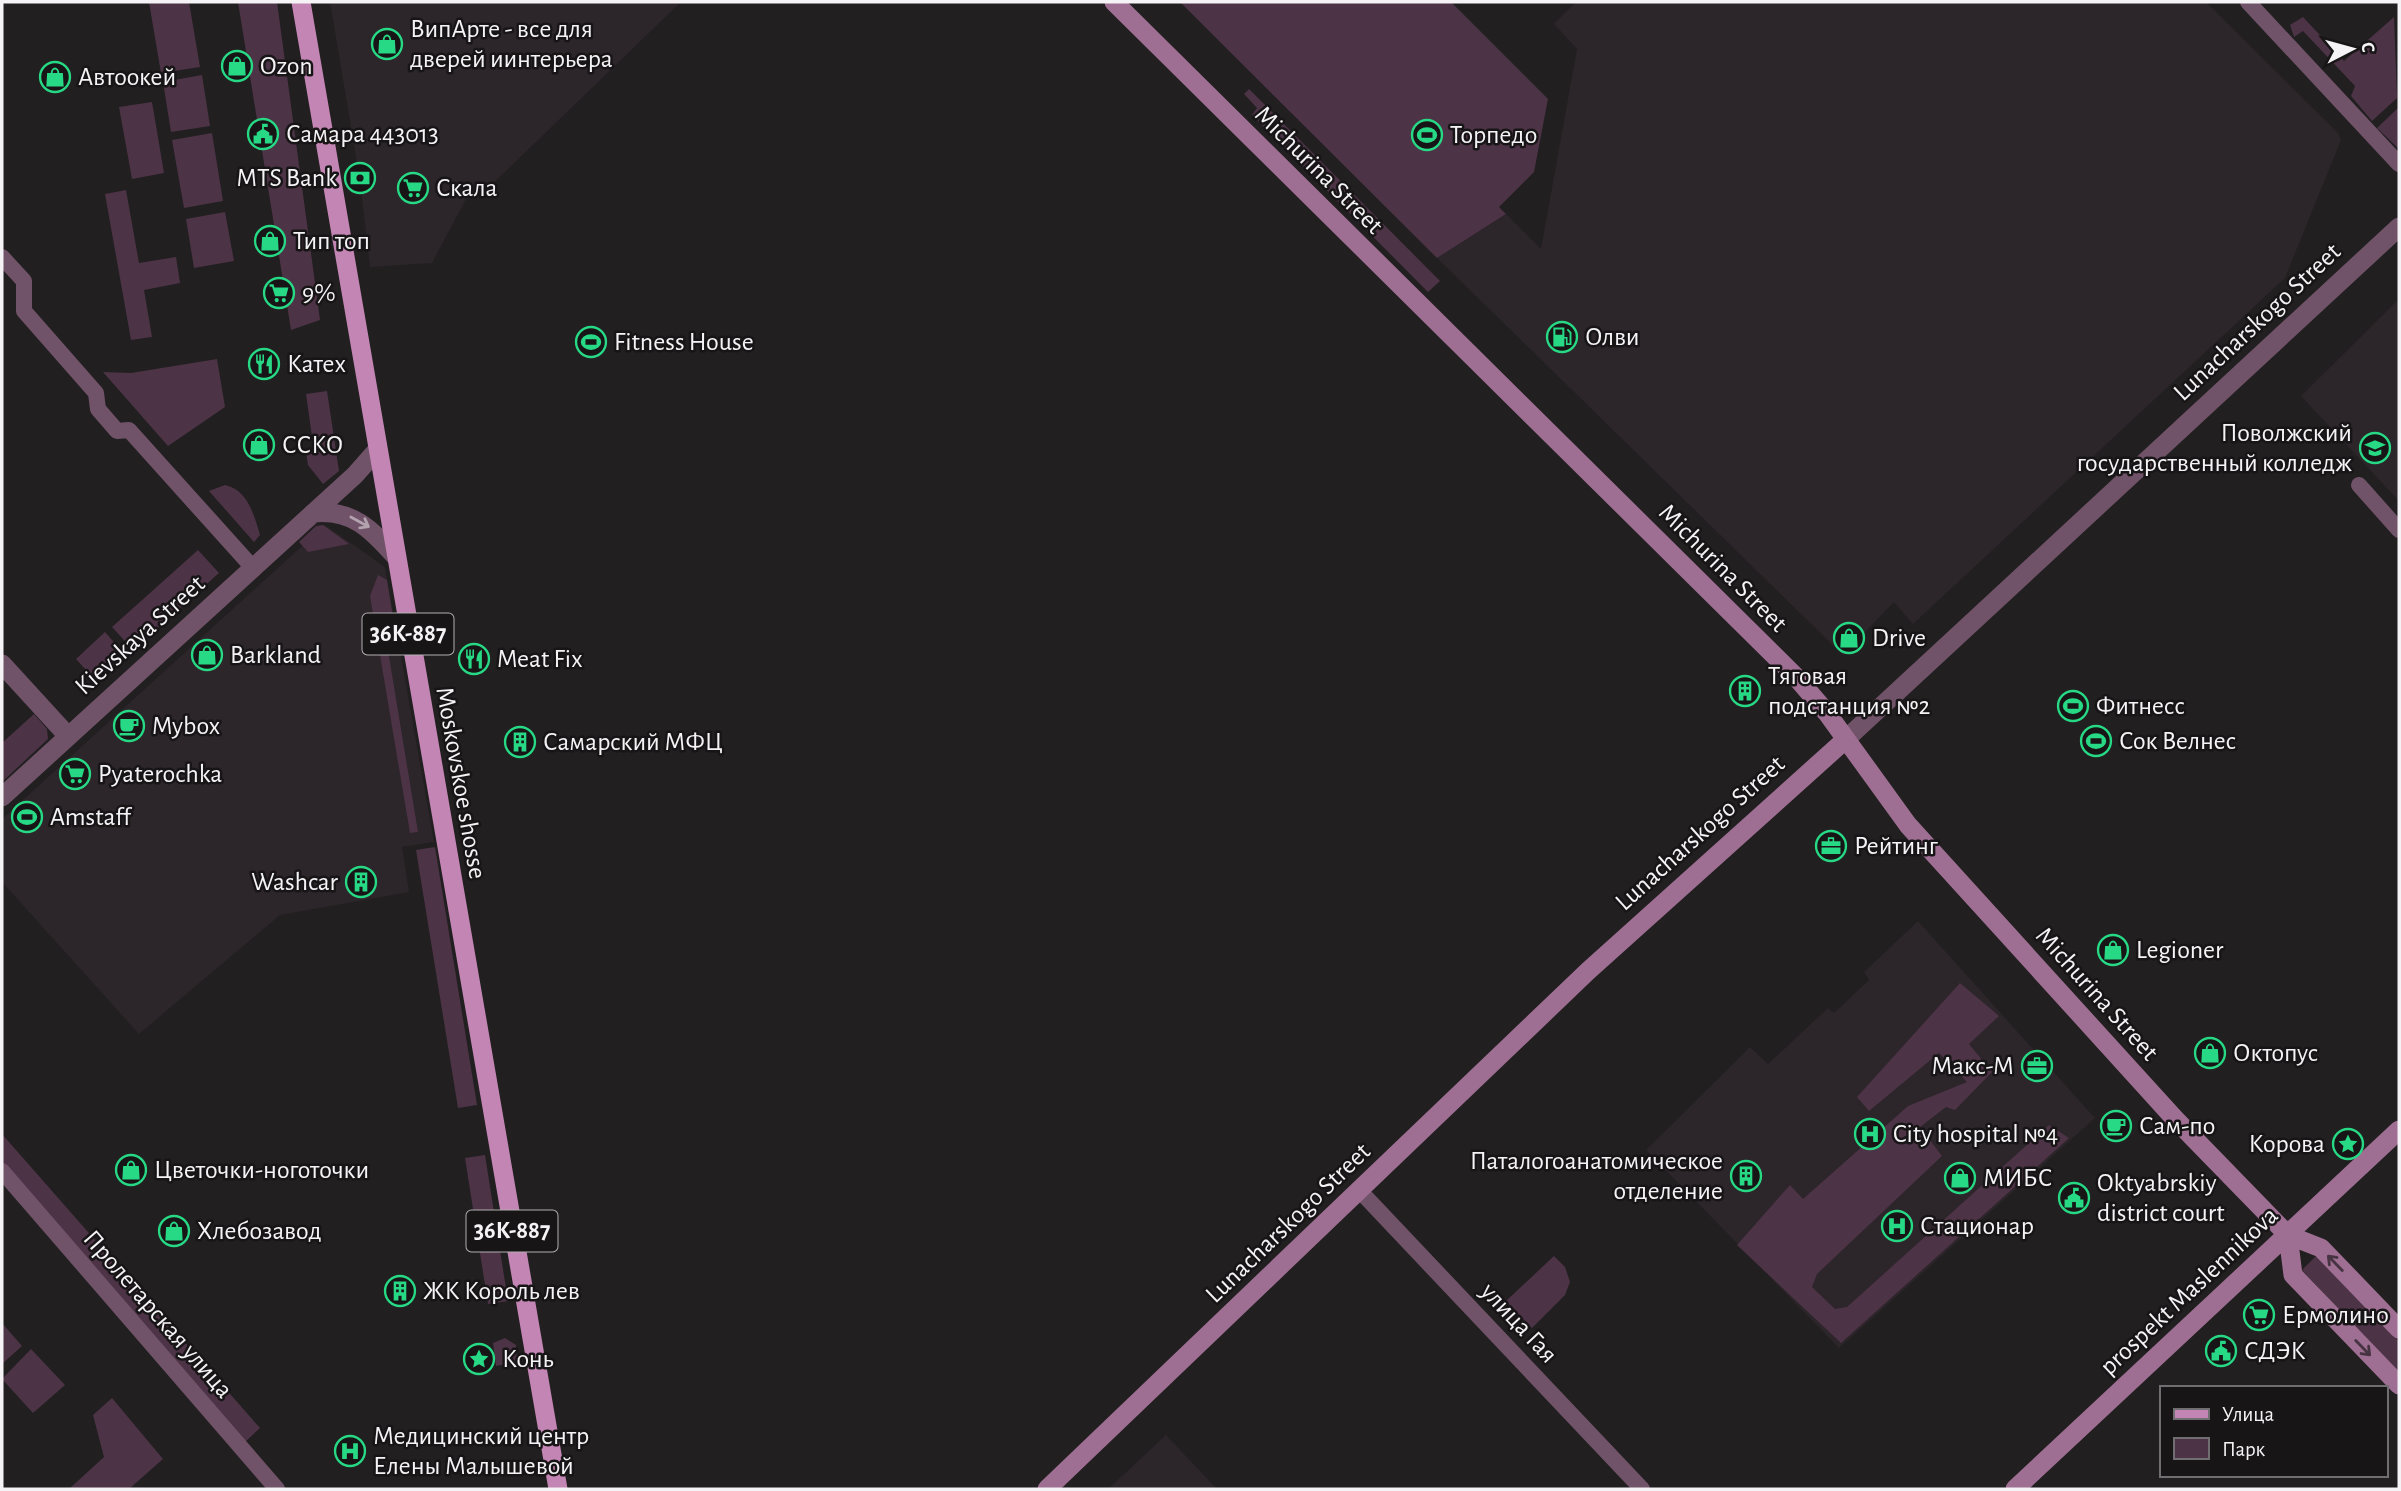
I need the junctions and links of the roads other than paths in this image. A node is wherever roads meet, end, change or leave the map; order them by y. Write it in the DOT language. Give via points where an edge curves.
graph roads {
  1 [pos="301,2"];
  2 [pos="1114,2"];
  3 [pos="2248,2"];
  4 [pos="2399,164"];
  5 [pos="2399,227"];
  6 [pos="2,257"];
  7 [pos="377,450"];
  8 [pos="2359,485"];
  9 [pos="313,513"];
  10 [pos="2399,530"];
  11 [pos="395,556"];
  12 [pos="254,569"];
  13 [pos="2,664"];
  14 [pos="66,735"];
  15 [pos="1845,740"];
  16 [pos="2,797"];
  17 [pos="2399,1130"];
  18 [pos="2,1171"];
  19 [pos="1360,1191"];
  20 [pos="2288,1235"];
  21 [pos="2399,1329"];
  22 [pos="2399,1385"];
  23 [pos="277,1489"];
  24 [pos="558,1489"];
  25 [pos="1047,1489"];
  26 [pos="1642,1489"];
  27 [pos="2015,1489"];
  1 -- 7 [label="main road, Moskovskoe shosse / 36К-887"];
  2 -- 15 [label="main road, Michurina Street" via="1796,677"];
  3 -- 4 [label="street"];
  5 -- 15 [label="street, Lunacharskogo Street"];
  6 -- 12 [label="street" via="24,281 24,311 96,393 98,409 117,431 129,430"];
  7 -- 9 [label="street, Kievskaya Street"];
  7 -- 11 [label="main road, Moskovskoe shosse / 36К-887"];
  8 -- 10 [label="street"];
  9 -- 11 [label="street, one-way" via="341,513 356,519 371,528"];
  9 -- 12 [label="street, Kievskaya Street"];
  11 -- 24 [label="main road, Moskovskoe shosse / 36К-887"];
  12 -- 14 [label="street, Kievskaya Street"];
  13 -- 14 [label="street"];
  14 -- 16 [label="street, Kievskaya Street"];
  15 -- 19 [label="main road, Lunacharskogo Street" via="1588,971"];
  15 -- 20 [label="main road, Michurina Street" via="1947,870"];
  17 -- 20 [label="main road, prospekt Maslennikova"];
  18 -- 23 [label="street, Пролетарская улица"];
  19 -- 25 [label="main road, Lunacharskogo Street"];
  19 -- 26 [label="street, улица Гая"];
  21 -- 20 [label="main road, Michurina Street, one-way" via="2321,1248"];
  20 -- 22 [label="main road, one-way" via="2293,1275"];
  20 -- 27 [label="main road, prospekt Maslennikova"];
}
